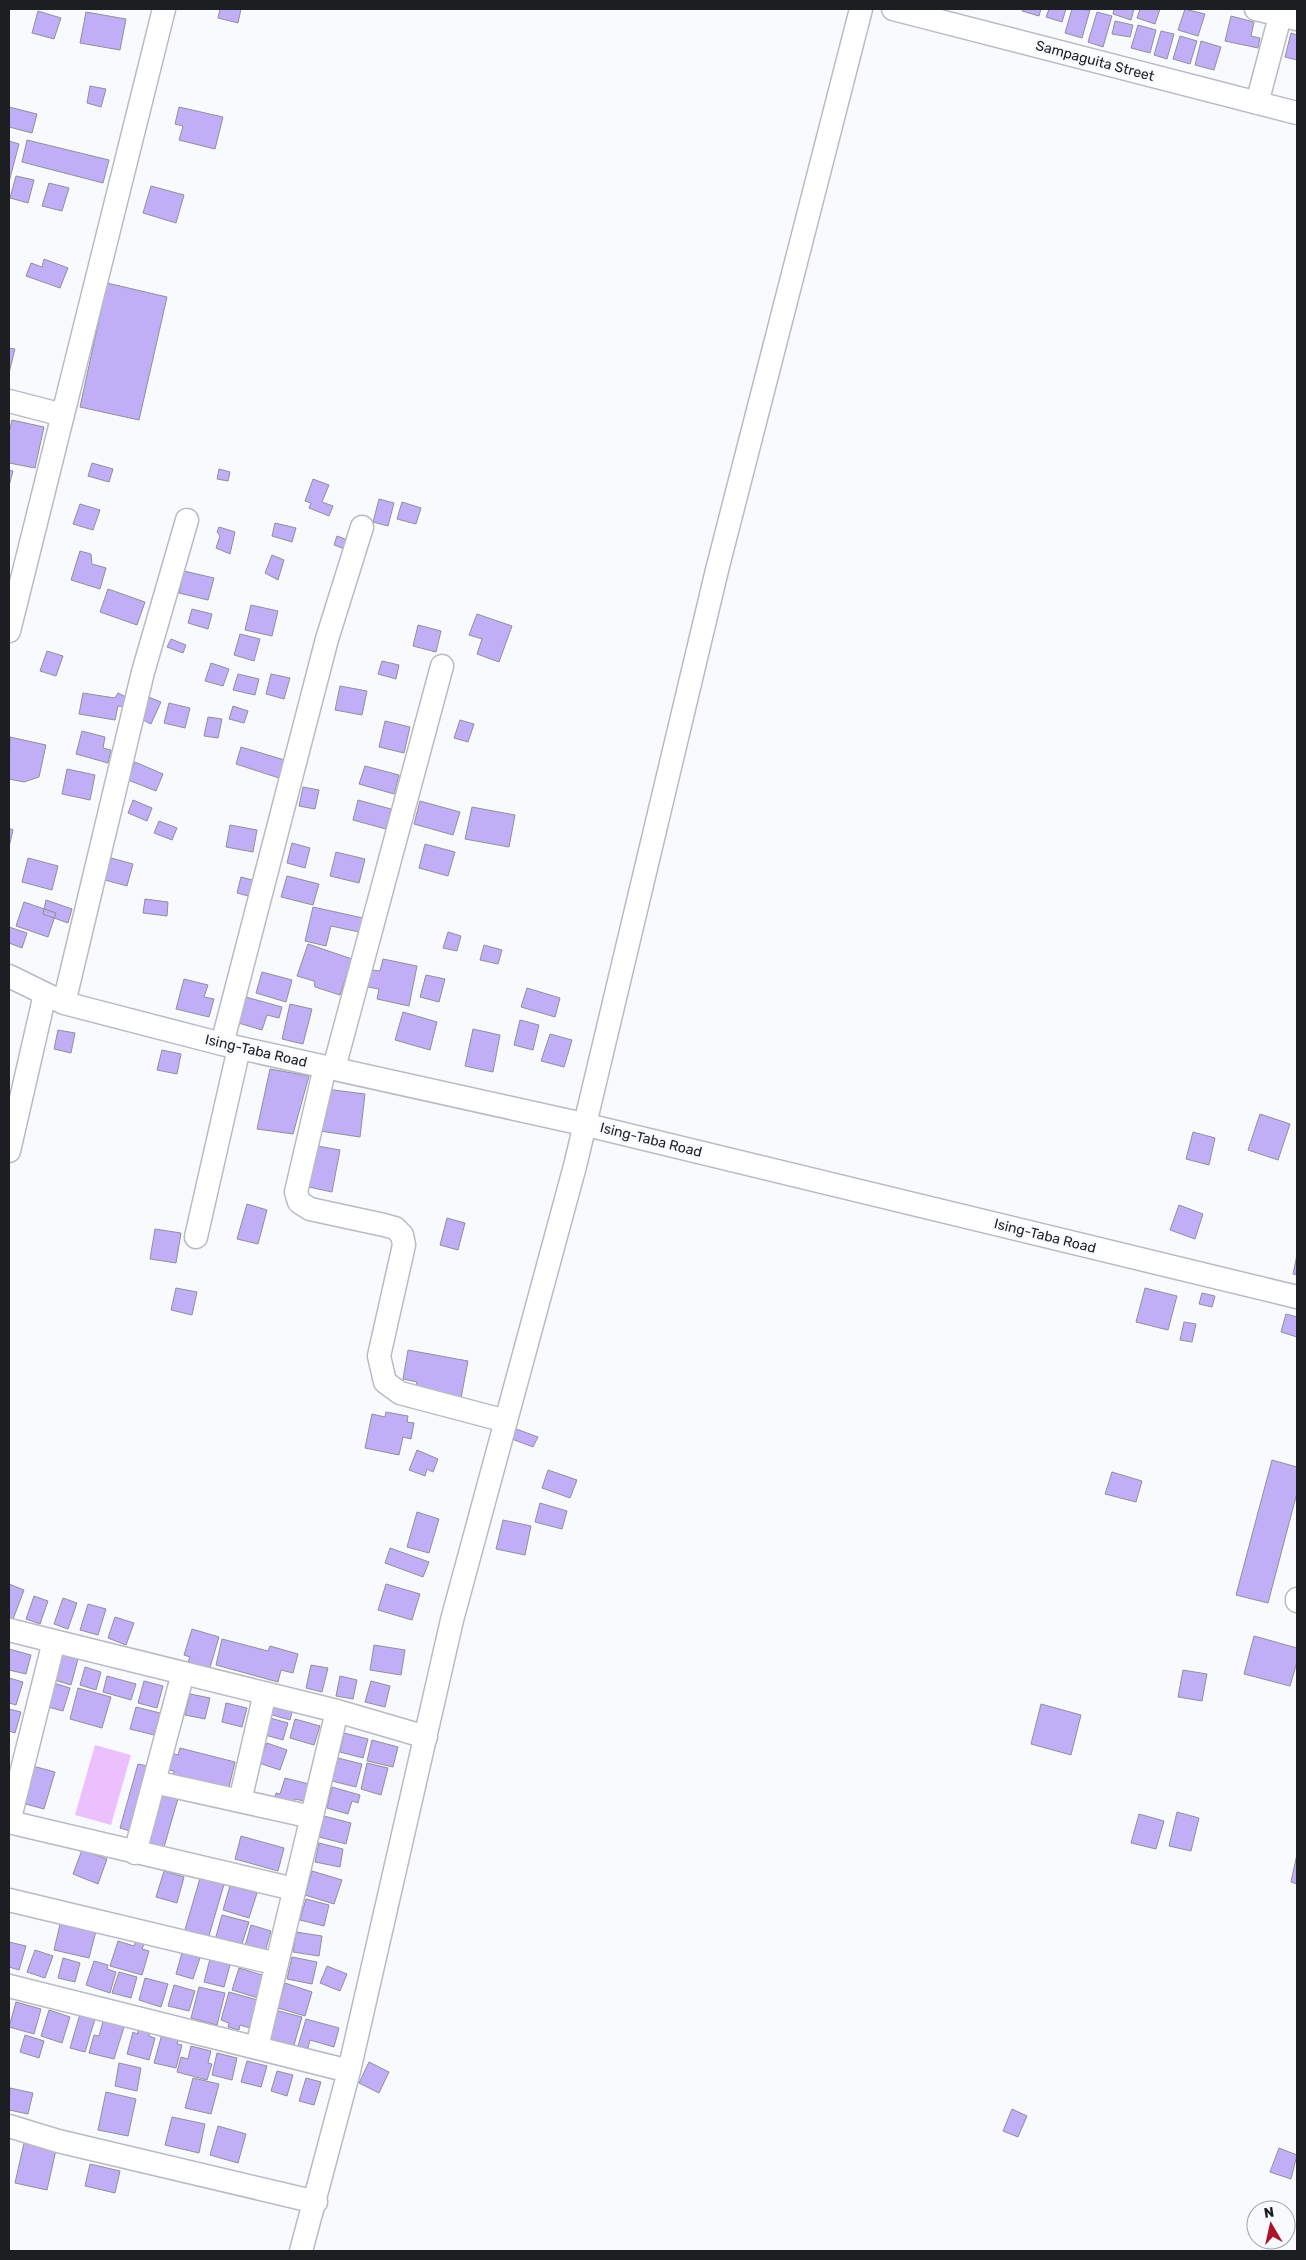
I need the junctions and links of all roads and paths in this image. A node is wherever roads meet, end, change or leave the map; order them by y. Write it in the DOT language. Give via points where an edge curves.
graph roads {
  1 [pos="164,9"];
  2 [pos="861,9"];
  3 [pos="893,9"];
  4 [pos="1256,9"];
  5 [pos="1287,14"];
  6 [pos="1257,103"];
  7 [pos="1297,113"];
  8 [pos="9,401"];
  9 [pos="63,415"];
  10 [pos="187,520"];
  11 [pos="362,527"];
  12 [pos="9,631"];
  13 [pos="442,666"];
  14 [pos="9,976"];
  15 [pos="54,999"];
  16 [pos="230,1046"];
  17 [pos="329,1068"];
  18 [pos="583,1124"];
  19 [pos="9,1151"];
  20 [pos="196,1237"];
  21 [pos="1297,1297"];
  22 [pos="506,1421"];
  23 [pos="9,1630"];
  24 [pos="54,1641"];
  25 [pos="183,1673"];
  26 [pos="265,1693"];
  27 [pos="338,1711"];
  28 [pos="426,1737"];
  29 [pos="18,1749"];
  30 [pos="154,1782"];
  31 [pos="240,1801"];
  32 [pos="312,1817"];
  33 [pos="9,1822"];
  34 [pos="135,1852"];
  35 [pos="294,1889"];
  36 [pos="9,1900"];
  37 [pos="277,1964"];
  38 [pos="9,1986"];
  39 [pos="257,2047"];
  40 [pos="349,2072"];
  41 [pos="9,2126"];
  42 [pos="316,2202"];
  43 [pos="302,2251"];
  1 -- 9 [label="street"];
  2 -- 18 [label="street" via="717,570"];
  3 -- 6 [label="street, Sampaguita Street"];
  4 -- 5 [label="street"];
  5 -- 6 [label="street"];
  6 -- 7 [label="street, Sampaguita Street"];
  8 -- 9 [label="street"];
  9 -- 12 [label="street"];
  10 -- 15 [label="street"];
  11 -- 16 [label="street" via="325,649"];
  13 -- 17 [label="street"];
  14 -- 15 [label="street, Ising-Taba Road"];
  15 -- 16 [label="street, Ising-Taba Road"];
  15 -- 19 [label="street"];
  16 -- 17 [label="street, Ising-Taba Road"];
  16 -- 20 [label="street"];
  17 -- 18 [label="street, Ising-Taba Road"];
  17 -- 22 [label="street" via="296,1192 299,1202 310,1209 395,1228 402,1235 401,1264 379,1356 385,1382 400,1393"];
  18 -- 21 [label="street, Ising-Taba Road"];
  18 -- 22 [label="street"];
  22 -- 28 [label="street" via="452,1620"];
  23 -- 24 [label="street"];
  24 -- 25 [label="street"];
  24 -- 29 [label="street"];
  25 -- 26 [label="street"];
  25 -- 30 [label="street"];
  26 -- 27 [label="street"];
  26 -- 31 [label="street"];
  27 -- 28 [label="street"];
  27 -- 32 [label="street"];
  28 -- 40 [label="street"];
  29 -- 33 [label="street"];
  30 -- 31 [label="street"];
  30 -- 34 [label="street"];
  31 -- 32 [label="street"];
  32 -- 35 [label="street"];
  33 -- 34 [label="street"];
  34 -- 35 [label="street"];
  35 -- 37 [label="street"];
  36 -- 37 [label="street"];
  37 -- 39 [label="street"];
  38 -- 39 [label="street"];
  39 -- 40 [label="street"];
  40 -- 42 [label="street"];
  41 -- 42 [label="street" via="58,2141"];
  42 -- 43 [label="street"];
}
